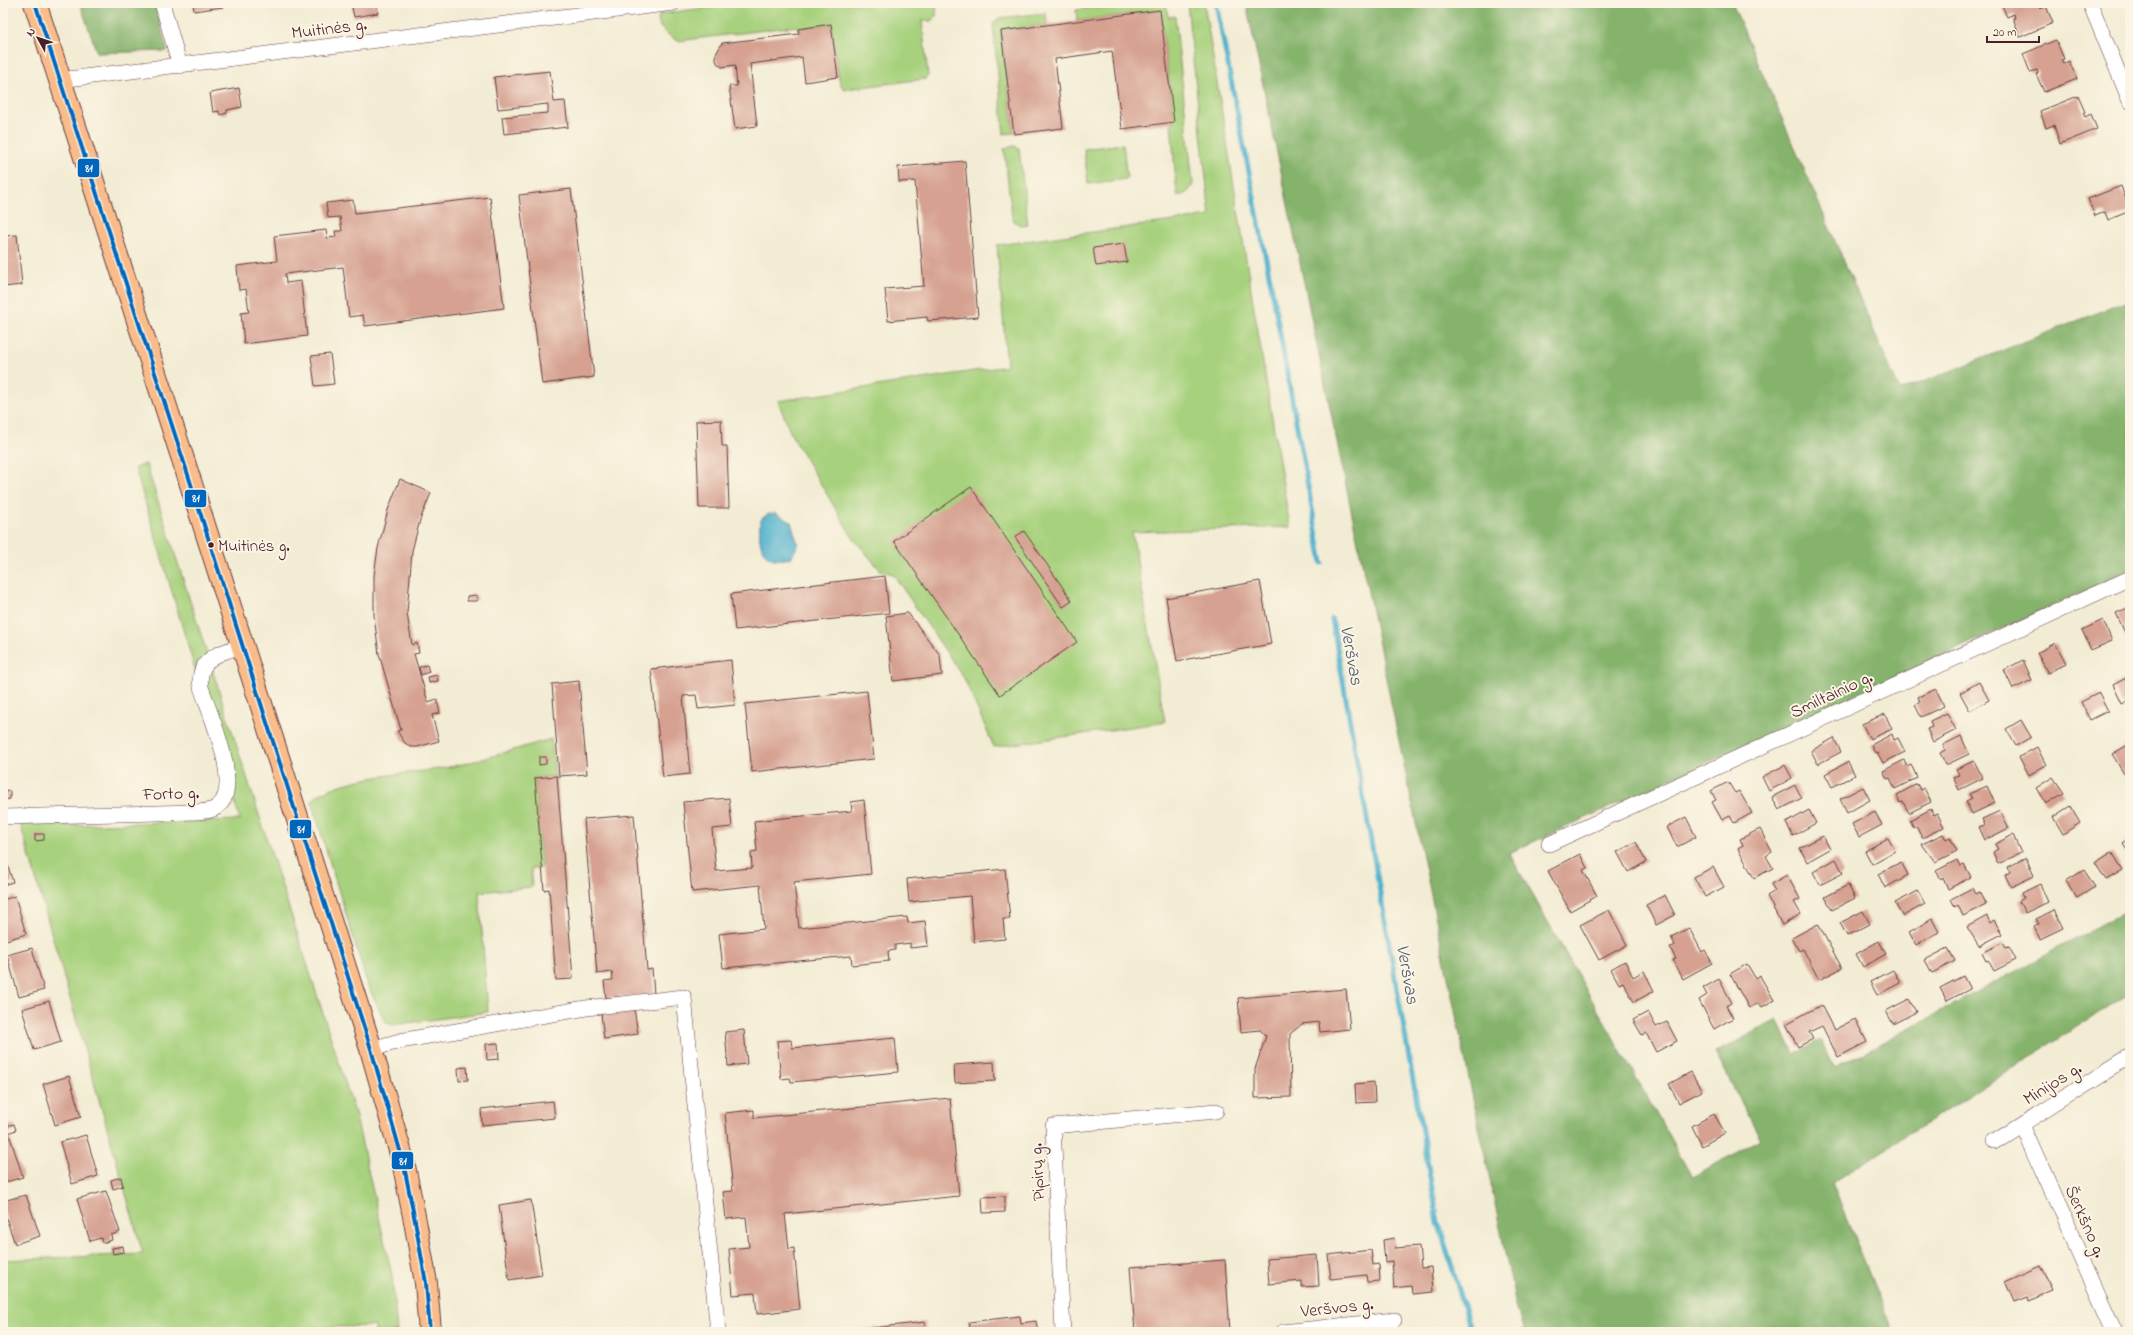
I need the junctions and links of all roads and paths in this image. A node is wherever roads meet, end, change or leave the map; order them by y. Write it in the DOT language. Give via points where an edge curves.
graph roads {
  1 [pos="35,3"];
  2 [pos="162,3"];
  3 [pos="673,3"];
  4 [pos="2090,3"];
  5 [pos="180,66"];
  6 [pos="60,80"];
  7 [pos="2130,101"];
  8 [pos="2130,578"];
  9 [pos="242,646"];
  10 [pos="3,818"];
  11 [pos="1549,844"];
  12 [pos="371,1049"];
  13 [pos="2130,1056"];
  14 [pos="1216,1111"];
  15 [pos="2022,1125"];
  16 [pos="1994,1142"];
  17 [pos="1394,1320"];
  18 [pos="430,1332"];
  19 [pos="718,1332"];
  20 [pos="1063,1332"];
  21 [pos="1283,1332"];
  22 [pos="2114,1332"];
  1 -- 6 [label="main road"];
  2 -- 5 [label="street"];
  3 -- 5 [label="street, Muitinės g."];
  4 -- 7 [label="street"];
  5 -- 6 [label="street, Muitinės g."];
  6 -- 9 [label="main road"];
  8 -- 11 [label="street, Smiltainio g."];
  9 -- 10 [label="street, Forto g." via="215,654 204,665 201,676 201,687 228,774 225,798 217,808 196,812"];
  9 -- 12 [label="main road"];
  12 -- 18 [label="main road" via="403,1161 416,1221 426,1283"];
  12 -- 19 [label="street" via="400,1041 586,1008 684,997"];
  13 -- 15 [label="street, Minijos g."];
  14 -- 20 [label="street, Pipirų g." via="1053,1126"];
  15 -- 16 [label="street, Minijos g."];
  15 -- 22 [label="street, Šerkšno g."];
  17 -- 21 [label="street, Veršvos g."];
}
